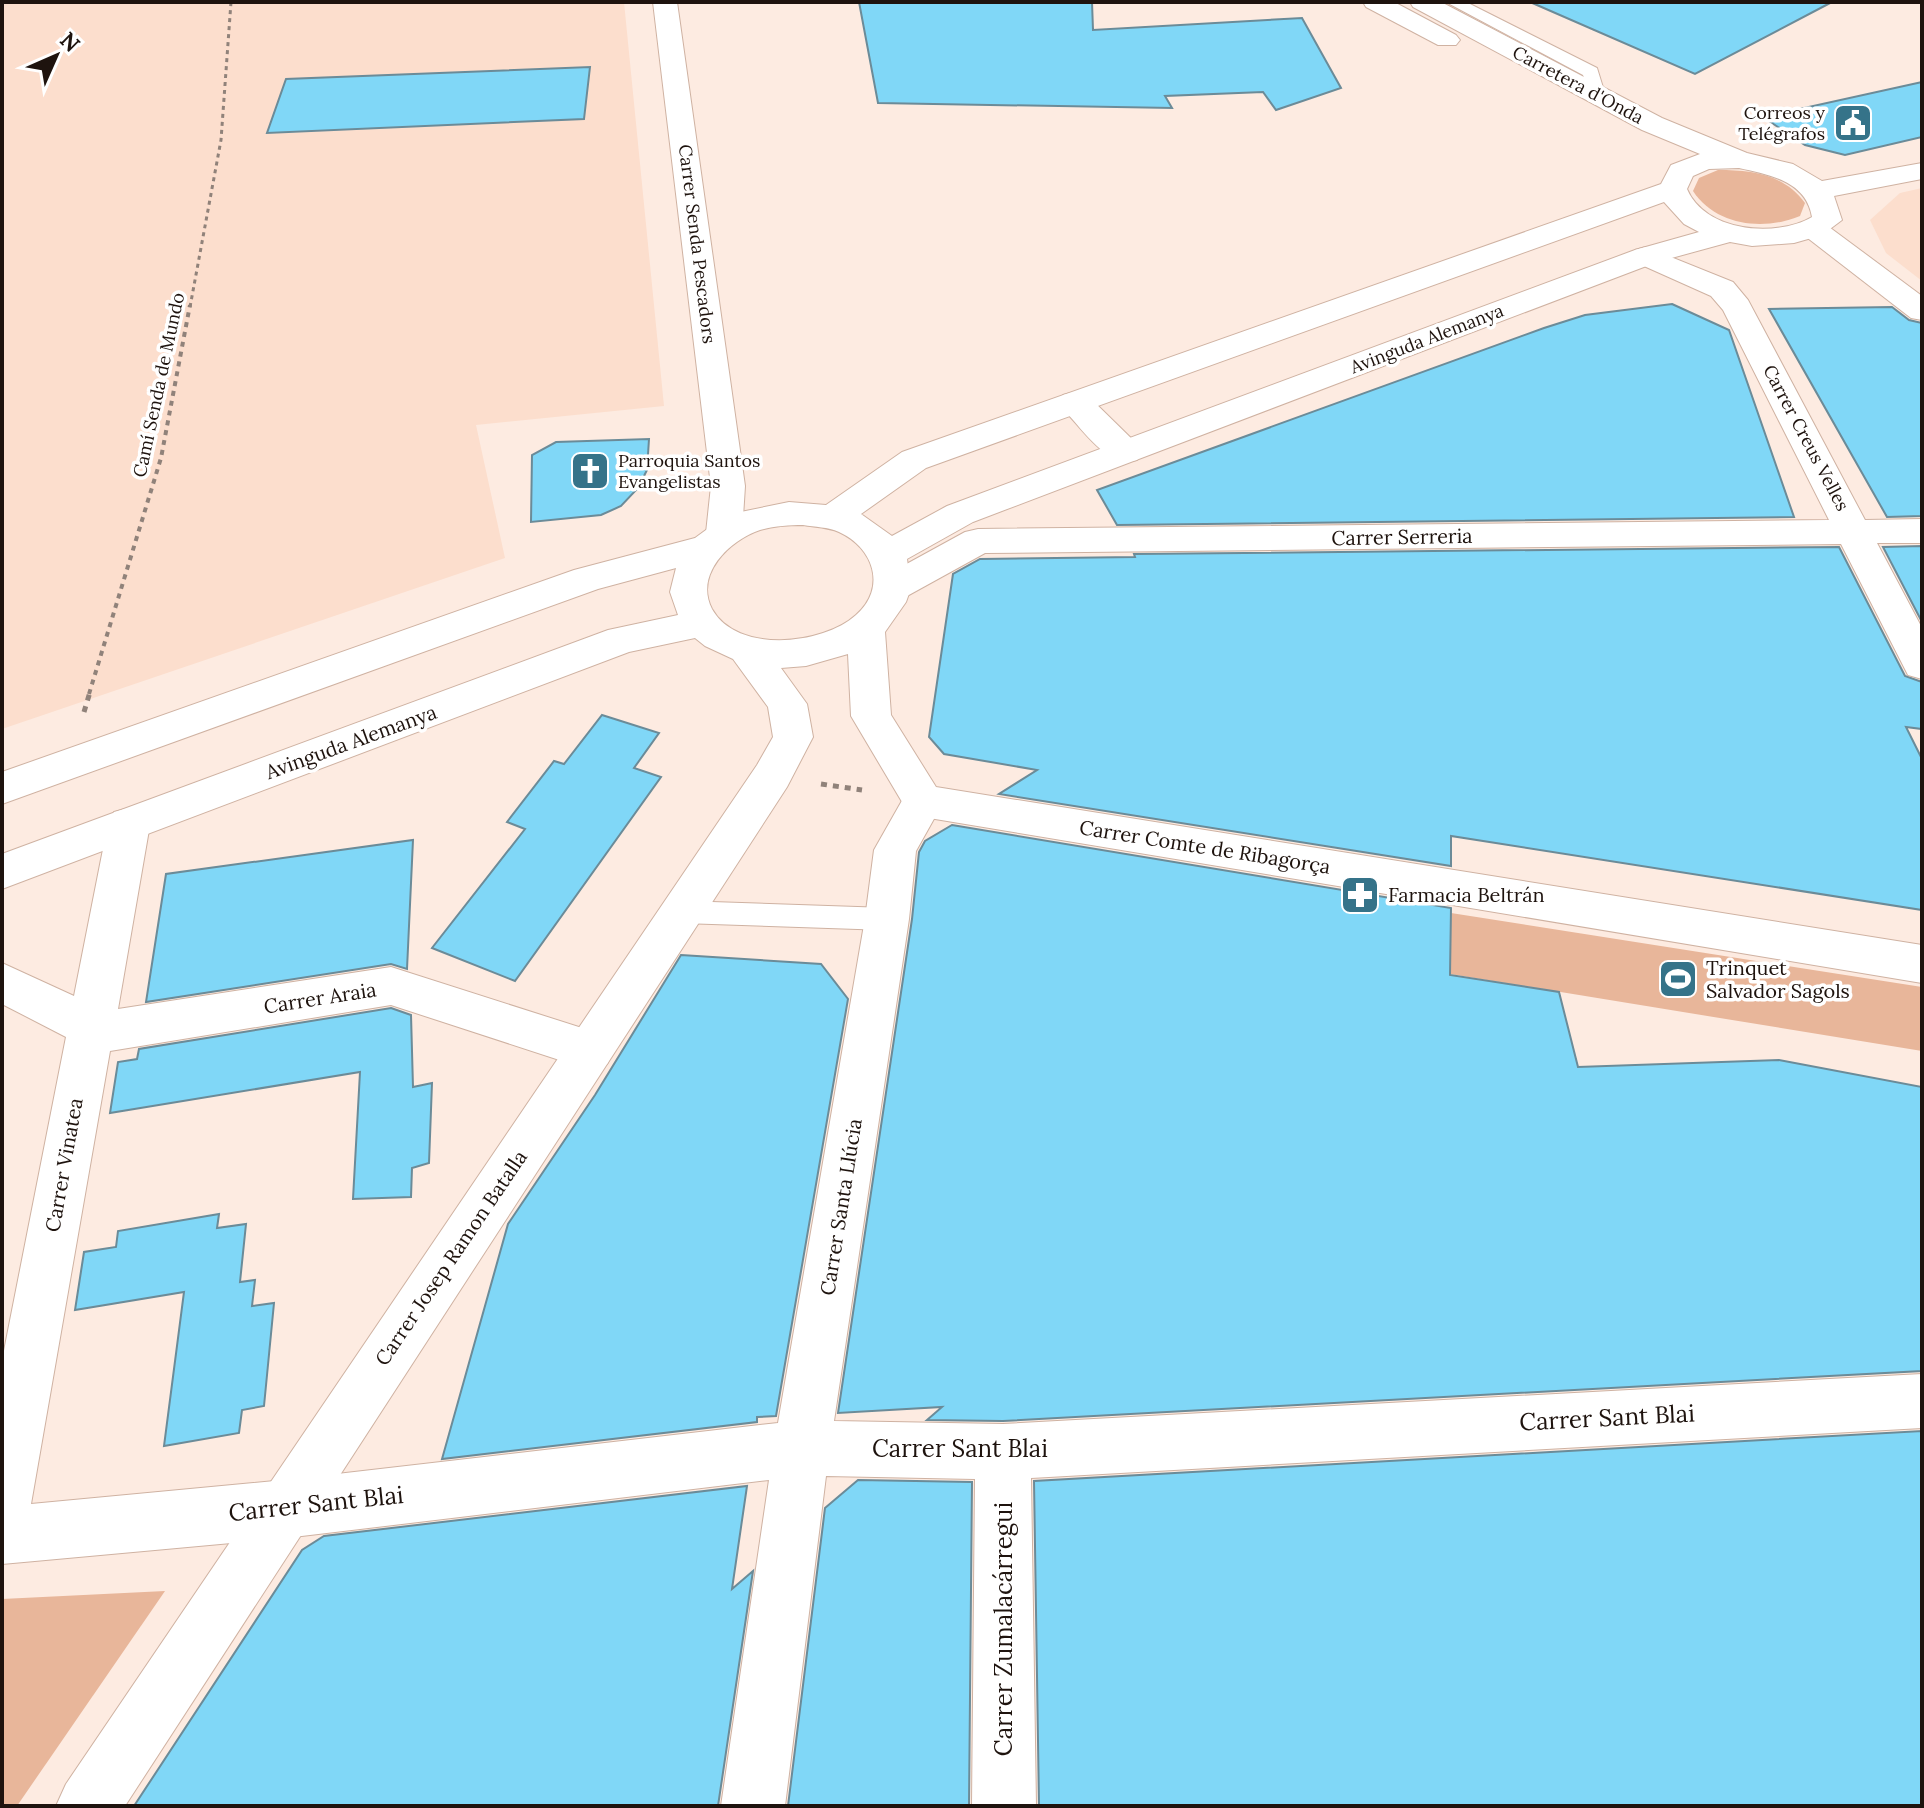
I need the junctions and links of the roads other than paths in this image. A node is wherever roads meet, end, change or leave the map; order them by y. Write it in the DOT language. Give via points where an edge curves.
graph roads {
  1 [pos="665,2"];
  2 [pos="1375,2"];
  3 [pos="1422,2"];
  4 [pos="1454,2"];
  5 [pos="1597,94"];
  6 [pos="1739,160"];
  7 [pos="1665,167"];
  8 [pos="1922,171"];
  9 [pos="1820,190"];
  10 [pos="1815,230"];
  11 [pos="1732,232"];
  12 [pos="1646,256"];
  13 [pos="1922,311"];
  14 [pos="1075,402"];
  15 [pos="1125,452"];
  16 [pos="728,486"];
  17 [pos="772,515"];
  18 [pos="833,517"];
  19 [pos="1922,531"];
  20 [pos="1855,533"];
  21 [pos="714,541"];
  22 [pos="891,570"];
  23 [pos="703,623"];
  24 [pos="866,628"];
  25 [pos="746,648"];
  26 [pos="810,651"];
  27 [pos="1922,665"];
  28 [pos="787,704"];
  29 [pos="2,788"];
  30 [pos="923,801"];
  31 [pos="129,824"];
  32 [pos="2,872"];
  33 [pos="682,912"];
  34 [pos="887,919"];
  35 [pos="1922,964"];
  36 [pos="2,982"];
  37 [pos="89,1030"];
  38 [pos="590,1050"];
  39 [pos="1922,1401"];
  40 [pos="802,1448"];
  41 [pos="1003,1452"];
  42 [pos="2,1506"];
  43 [pos="285,1509"];
  44 [pos="2,1535"];
  45 [pos="88,1806"];
  46 [pos="753,1806"];
  47 [pos="1004,1806"];
  1 -- 16 [label="street, Carrer Senda Pescadors"];
  2 -- 7 [label="street, Carretera d'Onda"];
  3 -- 5 [label="street, Carretera d'Onda"];
  4 -- 5 [label="lane" via="1591,72"];
  5 -- 6 [label="street, Carretera d'Onda" via="1652,124"];
  6 -- 7 [label="street"];
  6 -- 9 [label="street" via="1776,168"];
  7 -- 11 [label="street, Carretera d'Onda" via="1681,206"];
  7 -- 14 [label="street"];
  8 -- 9 [label="street"];
  9 -- 10 [label="street" via="1827,220"];
  10 -- 11 [label="street" via="1778,237"];
  10 -- 13 [label="street"];
  11 -- 12 [label="street, Avinguda Alemanya"];
  12 -- 15 [label="street, Avinguda Alemanya"];
  12 -- 20 [label="street, Carrer Creus Velles" via="1722,289 1737,307"];
  14 -- 15 [label="street"];
  14 -- 18 [label="street" via="914,460"];
  15 -- 22 [label="street, Avinguda Alemanya" via="960,514"];
  16 -- 17 [label="street"];
  16 -- 21 [label="street, Carrer Senda Pescadors"];
  17 -- 18 [label="street"];
  17 -- 21 [label="street" via="746,522"];
  18 -- 22 [label="street" via="875,538"];
  19 -- 20 [label="street, Carrer Serreria"];
  20 -- 22 [label="street, Carrer Serreria" via="978,541"];
  20 -- 27 [label="street, Carrer Creus Velles"];
  21 -- 23 [label="street" via="693,566 688,586 691,605"];
  21 -- 29 [label="street" via="587,579"];
  22 -- 24 [label="street" via="885,609"];
  23 -- 25 [label="street"];
  23 -- 31 [label="street, Avinguda Alemanya" via="622,640"];
  24 -- 26 [label="street" via="841,643"];
  24 -- 30 [label="street" via="871,716"];
  25 -- 26 [label="street" via="777,654"];
  25 -- 28 [label="street"];
  26 -- 28 [label="street, Carrer Josep Ramon Batalla"];
  28 -- 33 [label="street, Carrer Josep Ramon Batalla" via="793,737"];
  30 -- 34 [label="street, Carrer Santa Llúcia" via="895,850"];
  30 -- 35 [label="street, Carrer Comte de Ribagorça"];
  31 -- 32 [label="street, Avinguda Alemanya"];
  31 -- 37 [label="street, Carrer Vinatea"];
  33 -- 34 [label="lane"];
  33 -- 38 [label="street, Carrer Josep Ramon Batalla"];
  34 -- 40 [label="street, Carrer Santa Llúcia"];
  36 -- 37 [label="street"];
  37 -- 38 [label="street, Carrer Araia" via="391,986"];
  37 -- 42 [label="street, Carrer Vinatea"];
  38 -- 43 [label="street, Carrer Josep Ramon Batalla"];
  39 -- 41 [label="street, Carrer Sant Blai"];
  40 -- 41 [label="street, Carrer Sant Blai"];
  40 -- 43 [label="street, Carrer Sant Blai"];
  40 -- 46 [label="street, Carrer Santa Llúcia"];
  41 -- 47 [label="street, Carrer Zumalacárregui"];
  43 -- 44 [label="street, Carrer Sant Blai"];
  43 -- 45 [label="street, Carrer Josep Ramon Batalla"];
}
